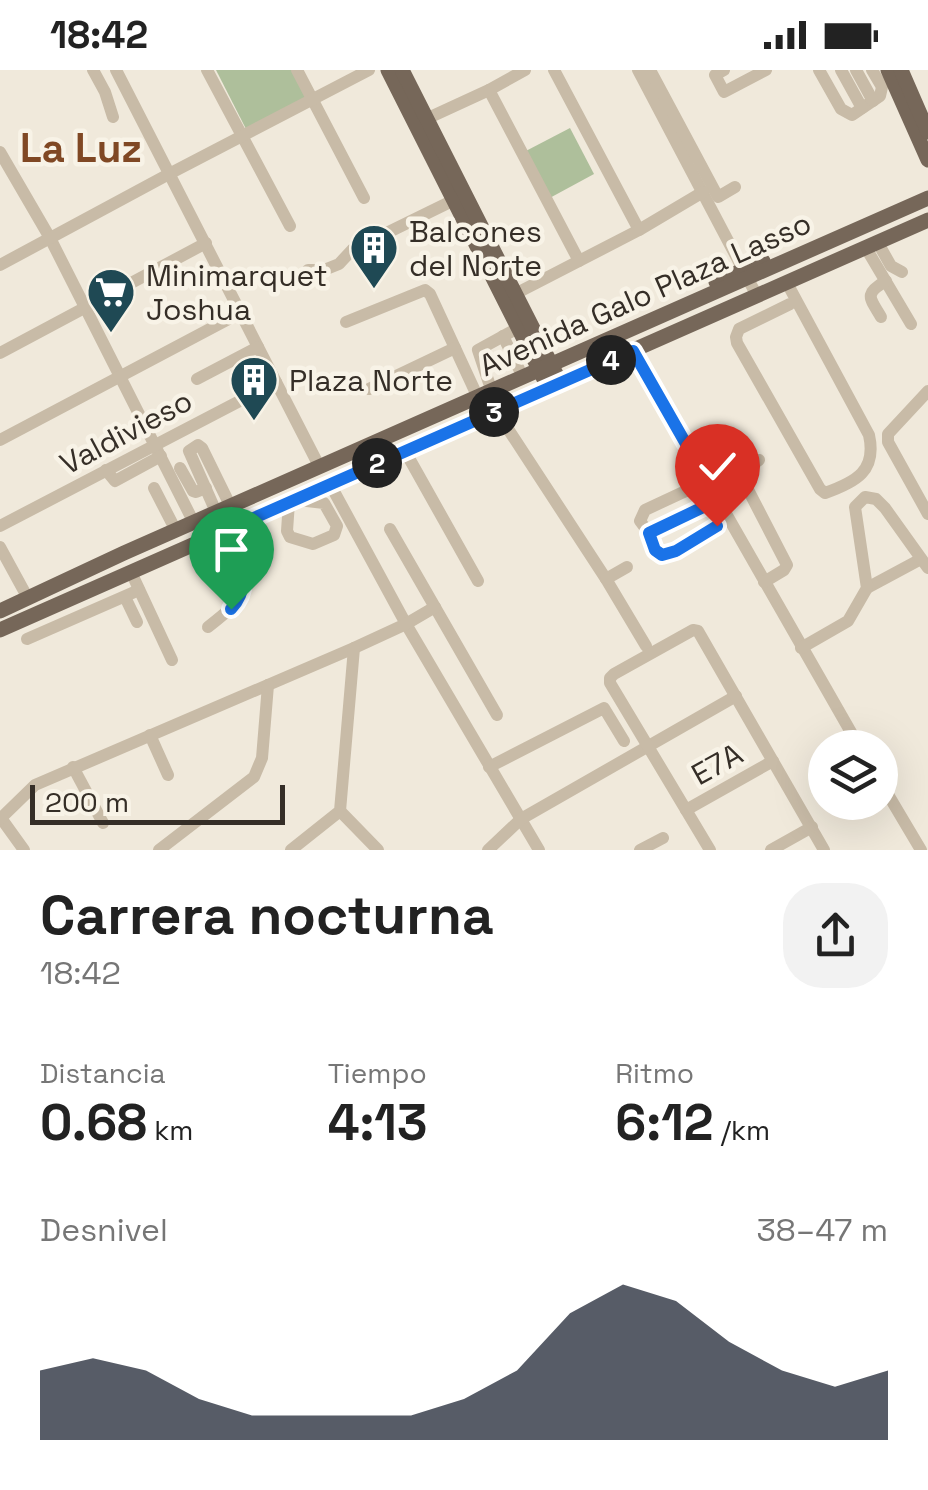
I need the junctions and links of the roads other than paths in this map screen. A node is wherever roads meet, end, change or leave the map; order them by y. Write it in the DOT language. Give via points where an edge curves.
graph roads {
  1 [pos="93,70"];
  2 [pos="116,70"];
  3 [pos="207,70"];
  4 [pos="298,70"];
  5 [pos="369,70"];
  6 [pos="388,70"];
  7 [pos="402,70"];
  8 [pos="525,70"];
  9 [pos="554,70"];
  10 [pos="638,70"];
  11 [pos="650,70"];
  12 [pos="724,70"];
  13 [pos="766,70"];
  14 [pos="820,70"];
  15 [pos="841,70"];
  16 [pos="856,70"];
  17 [pos="872,70"];
  18 [pos="888,70"];
  19 [pos="901,70"];
  20 [pos="488,90"];
  21 [pos="314,100"];
  22 [pos="868,104"];
  23 [pos="413,106"];
  24 [pos="113,117"];
  25 [pos="426,118"];
  26 [pos="928,132"];
  27 [pos="242,136"];
  28 [pos="0,152"];
  29 [pos="928,160"];
  30 [pos="169,174"];
  31 [pos="735,187"];
  32 [pos="703,192"];
  33 [pos="928,195"];
  34 [pos="364,198"];
  35 [pos="452,201"];
  36 [pos="928,208"];
  37 [pos="928,220"];
  38 [pos="290,226"];
  39 [pos="639,230"];
  40 [pos="50,238"];
  41 [pos="206,244"];
  42 [pos="872,245"];
  43 [pos="580,260"];
  44 [pos="0,266"];
  45 [pos="902,272"];
  46 [pos="302,276"];
  47 [pos="886,281"];
  48 [pos="750,283"];
  49 [pos="787,283"];
  50 [pos="515,294"];
  51 [pos="790,304"];
  52 [pos="85,308"];
  53 [pos="240,312"];
  54 [pos="882,317"];
  55 [pos="346,322"];
  56 [pos="911,324"];
  57 [pos="511,332"];
  58 [pos="258,347"];
  59 [pos="454,348"];
  60 [pos="633,351"];
  61 [pos="0,353"];
  62 [pos="520,369"];
  63 [pos="548,372"];
  64 [pos="119,377"];
  65 [pos="197,379"];
  66 [pos="276,382"];
  67 [pos="482,386"];
  68 [pos="368,389"];
  69 [pos="928,390"];
  70 [pos="497,412"];
  71 [pos="0,440"];
  72 [pos="158,451"];
  73 [pos="404,451"];
  74 [pos="316,460"];
  75 [pos="759,460"];
  76 [pos="180,468"];
  77 [pos="330,484"];
  78 [pos="154,488"];
  79 [pos="206,488"];
  80 [pos="690,489"];
  81 [pos="718,500"];
  82 [pos="220,502"];
  83 [pos="928,514"];
  84 [pos="190,515"];
  85 [pos="172,523"];
  86 [pos="0,526"];
  87 [pos="717,526"];
  88 [pos="390,529"];
  89 [pos="222,532"];
  90 [pos="649,533"];
  91 [pos="0,547"];
  92 [pos="924,563"];
  93 [pos="627,567"];
  94 [pos="131,572"];
  95 [pos="606,579"];
  96 [pos="478,582"];
  97 [pos="764,582"];
  98 [pos="867,588"];
  99 [pos="24,590"];
  100 [pos="138,590"];
  101 [pos="125,597"];
  102 [pos="0,602"];
  103 [pos="435,607"];
  104 [pos="0,614"];
  105 [pos="137,622"];
  106 [pos="406,624"];
  107 [pos="208,627"];
  108 [pos="0,630"];
  109 [pos="28,638"];
  110 [pos="646,646"];
  111 [pos="354,648"];
  112 [pos="801,648"];
  113 [pos="172,660"];
  114 [pos="268,685"];
  115 [pos="736,696"];
  116 [pos="497,714"];
  117 [pos="849,730"];
  118 [pos="150,735"];
  119 [pos="624,741"];
  120 [pos="649,746"];
  121 [pos="774,761"];
  122 [pos="489,766"];
  123 [pos="72,768"];
  124 [pos="168,775"];
  125 [pos="686,810"];
  126 [pos="340,811"];
  127 [pos="898,811"];
  128 [pos="1,816"];
  129 [pos="521,819"];
  130 [pos="103,822"];
  131 [pos="812,827"];
  132 [pos="663,838"];
  133 [pos="24,850"];
  134 [pos="159,850"];
  135 [pos="292,850"];
  136 [pos="378,850"];
  137 [pos="488,850"];
  138 [pos="539,850"];
  139 [pos="640,850"];
  140 [pos="710,850"];
  141 [pos="771,850"];
  142 [pos="824,850"];
  143 [pos="921,850"];
  1 -- 24 [label="street"];
  2 -- 30 [label="street"];
  3 -- 27 [label="street"];
  4 -- 21 [label="street"];
  5 -- 21 [label="street"];
  6 -- 23 [label="main road"];
  7 -- 23 [label="main road"];
  8 -- 20 [label="street"];
  9 -- 39 [label="street"];
  10 -- 32 [label="street"];
  11 -- 31 [label="street" via="718,197"];
  12 -- 13 [label="street" via="715,75 724,92"];
  14 -- 22 [label="street" via="841,109 852,114"];
  15 -- 22 [label="street"];
  16 -- 22 [label="street"];
  17 -- 22 [label="street" via="882,88"];
  18 -- 29 [label="main road"];
  19 -- 26 [label="main road"];
  20 -- 25 [label="street"];
  20 -- 43 [label="street"];
  21 -- 27 [label="street"];
  21 -- 34 [label="street"];
  23 -- 25 [label="main road"];
  23 -- 35 [label="main road"];
  25 -- 50 [label="main road"];
  27 -- 30 [label="street"];
  27 -- 38 [label="street"];
  28 -- 40 [label="street"];
  30 -- 40 [label="street"];
  30 -- 41 [label="street"];
  32 -- 39 [label="street"];
  32 -- 48 [label="street"];
  33 -- 48 [label="main road, Avenida Galo Plaza Lasso"];
  35 -- 46 [label="street" via="352,250 339,264"];
  35 -- 57 [label="main road"];
  36 -- 48 [label="main road, Avenida Galo Plaza Lasso"];
  37 -- 42 [label="main road, Avenida Galo Plaza Lasso"];
  39 -- 43 [label="street"];
  40 -- 44 [label="street"];
  40 -- 52 [label="street"];
  41 -- 52 [label="street"];
  41 -- 53 [label="street"];
  42 -- 45 [label="street"];
  42 -- 47 [label="street"];
  42 -- 49 [label="main road, Avenida Galo Plaza Lasso"];
  43 -- 50 [label="street"];
  47 -- 54 [label="street" via="870,294"];
  47 -- 56 [label="street"];
  48 -- 49 [label="main road, Avenida Galo Plaza Lasso"];
  48 -- 60 [label="main road, Avenida Galo Plaza Lasso"];
  48 -- 63 [label="main road, Avenida Galo Plaza Lasso"];
  49 -- 51 [label="street" via="872,448 864,474 825,493 737,343 739,330"];
  50 -- 63 [label="main road"];
  52 -- 61 [label="street"];
  52 -- 64 [label="street"];
  53 -- 58 [label="street"];
  53 -- 64 [label="street"];
  55 -- 59 [label="street" via="425,290"];
  57 -- 62 [label="street"];
  57 -- 63 [label="main road"];
  57 -- 67 [label="street" via="478,350"];
  58 -- 65 [label="street"];
  58 -- 66 [label="street"];
  59 -- 67 [label="street"];
  59 -- 68 [label="street"];
  60 -- 63 [label="main road, Avenida Galo Plaza Lasso"];
  60 -- 81 [label="street"];
  62 -- 63 [label="main road, Avenida Galo Plaza Lasso"];
  62 -- 67 [label="main road, Avenida Galo Plaza Lasso"];
  63 -- 70 [label="main road, Avenida Galo Plaza Lasso"];
  63 -- 104 [label="main road, Avenida Galo Plaza Lasso"];
  64 -- 71 [label="street"];
  64 -- 72 [label="street"];
  66 -- 72 [label="street, Valdivieso"];
  66 -- 74 [label="street"];
  67 -- 74 [label="main road, Avenida Galo Plaza Lasso"];
  69 -- 83 [label="street" via="888,434"];
  70 -- 73 [label="main road, Avenida Galo Plaza Lasso"];
  70 -- 95 [label="street"];
  72 -- 84 [label="street"];
  72 -- 86 [label="street, Valdivieso" via="115,481 106,470"];
  73 -- 77 [label="main road, Avenida Galo Plaza Lasso"];
  73 -- 96 [label="street"];
  74 -- 82 [label="main road, Avenida Galo Plaza Lasso"];
  75 -- 97 [label="street" via="742,478 787,565"];
  76 -- 79 [label="street" via="193,491"];
  77 -- 89 [label="main road, Avenida Galo Plaza Lasso"];
  77 -- 106 [label="street"];
  78 -- 85 [label="street"];
  79 -- 82 [label="street"];
  79 -- 82 [label="street" via="189,451 198,445"];
  80 -- 90 [label="street" via="645,510 640,521"];
  81 -- 90 [label="street"];
  81 -- 97 [label="street"];
  82 -- 84 [label="main road, Avenida Galo Plaza Lasso"];
  84 -- 85 [label="main road, Avenida Galo Plaza Lasso"];
  85 -- 99 [label="main road, Avenida Galo Plaza Lasso"];
  87 -- 90 [label="street" via="662,555"];
  88 -- 103 [label="street"];
  89 -- 94 [label="main road, Avenida Galo Plaza Lasso"];
  89 -- 107 [label="street" via="244,588"];
  91 -- 99 [label="street"];
  92 -- 98 [label="street"];
  92 -- 98 [label="street" via="885,508 864,497 855,507"];
  93 -- 95 [label="street"];
  94 -- 100 [label="street"];
  94 -- 108 [label="main road, Avenida Galo Plaza Lasso"];
  95 -- 110 [label="street"];
  97 -- 112 [label="street"];
  98 -- 112 [label="street" via="848,622"];
  99 -- 102 [label="main road, Avenida Galo Plaza Lasso"];
  100 -- 101 [label="street"];
  100 -- 113 [label="street"];
  101 -- 105 [label="street"];
  101 -- 109 [label="street"];
  103 -- 106 [label="street"];
  103 -- 116 [label="street"];
  106 -- 111 [label="street"];
  106 -- 122 [label="street"];
  111 -- 114 [label="street"];
  111 -- 126 [label="street"];
  112 -- 117 [label="street"];
  114 -- 118 [label="street"];
  114 -- 134 [label="street" via="262,758 254,777"];
  115 -- 120 [label="street"];
  115 -- 120 [label="street" via="694,630 610,678"];
  115 -- 121 [label="street"];
  118 -- 123 [label="street"];
  118 -- 124 [label="street"];
  119 -- 122 [label="street" via="604,708"];
  120 -- 125 [label="street"];
  120 -- 129 [label="street"];
  121 -- 125 [label="street, E7A"];
  121 -- 131 [label="street"];
  122 -- 129 [label="street"];
  123 -- 128 [label="street" via="35,785"];
  123 -- 130 [label="street"];
  125 -- 140 [label="street"];
  126 -- 135 [label="street"];
  126 -- 136 [label="street"];
  127 -- 143 [label="street"];
  128 -- 133 [label="street"];
  129 -- 137 [label="street"];
  129 -- 138 [label="street"];
  131 -- 141 [label="street"];
  131 -- 142 [label="street"];
  132 -- 139 [label="street"];
}
